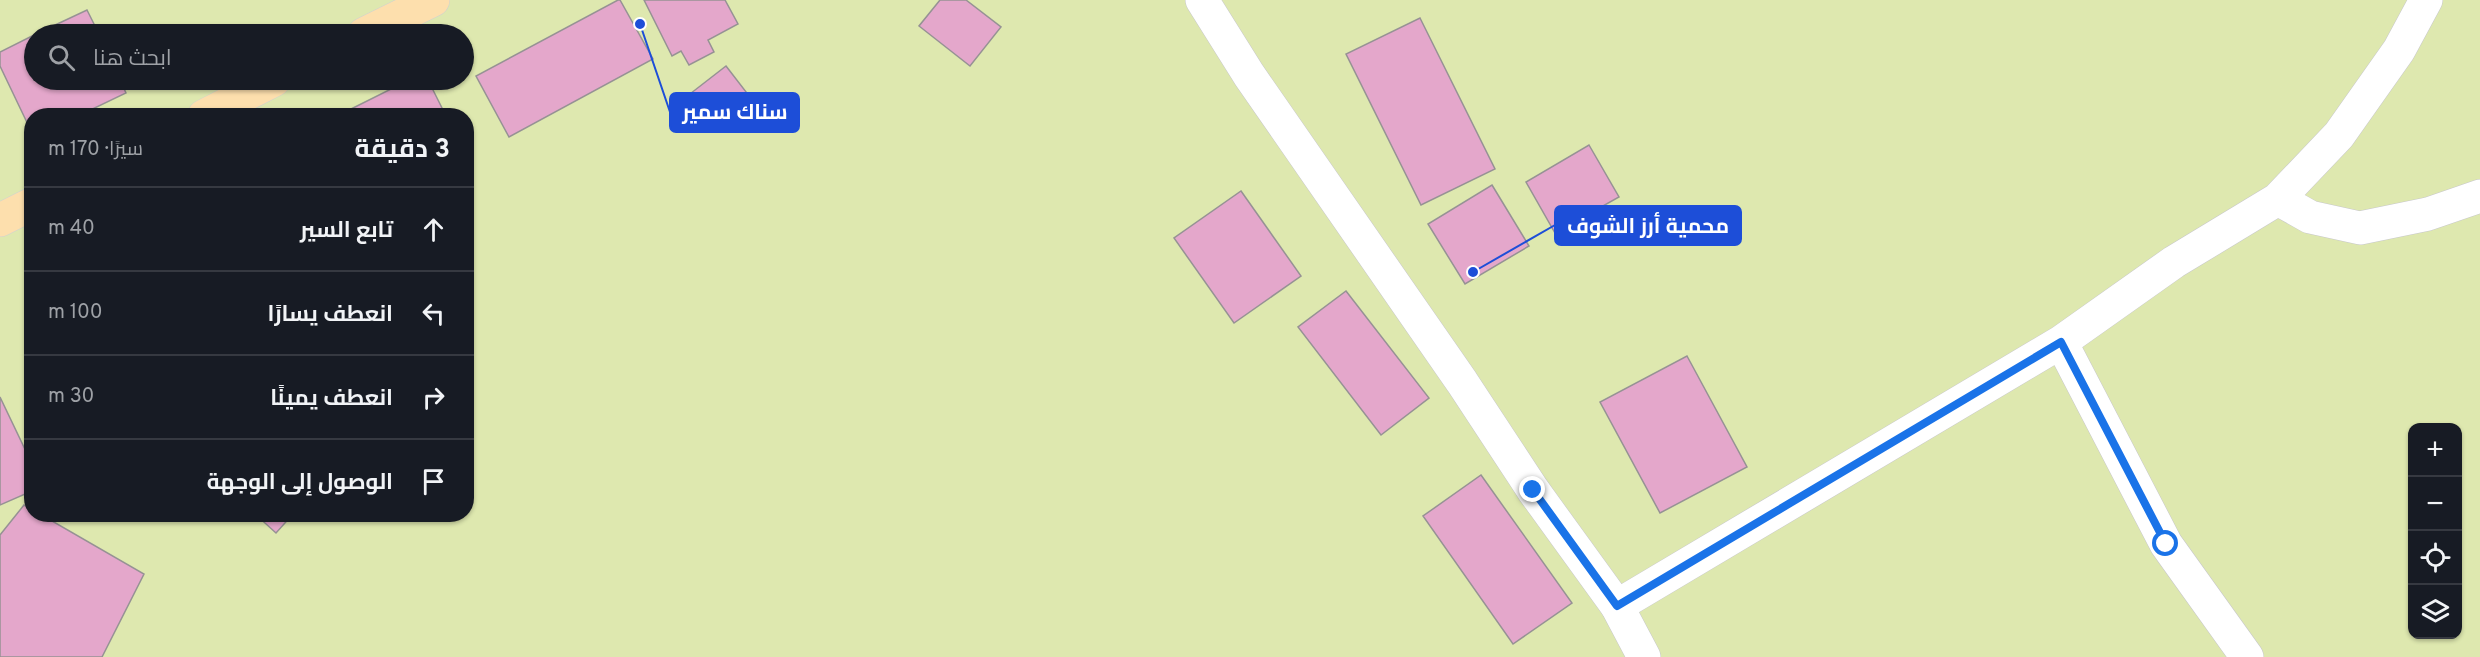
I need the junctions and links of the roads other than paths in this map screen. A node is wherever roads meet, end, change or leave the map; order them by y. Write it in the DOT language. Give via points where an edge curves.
graph roads {
  1 [pos="433,0"];
  2 [pos="1202,0"];
  3 [pos="2426,0"];
  4 [pos="384,24"];
  5 [pos="255,90"];
  6 [pos="220,108"];
  7 [pos="2480,196"];
  8 [pos="2278,199"];
  9 [pos="24,208"];
  10 [pos="0,220"];
  11 [pos="2061,342"];
  12 [pos="1617,606"];
  13 [pos="1644,657"];
  14 [pos="2247,657"];
  1 -- 4 [label="main road"];
  2 -- 12 [label="street" via="1248,75"];
  3 -- 8 [label="street" via="2399,50 2339,135"];
  5 -- 6 [label="main road"];
  7 -- 8 [label="street" via="2428,214 2360,228 2310,217"];
  8 -- 11 [label="street" via="2174,262"];
  9 -- 10 [label="main road"];
  11 -- 12 [label="street"];
  11 -- 14 [label="street" via="2166,544"];
  12 -- 13 [label="street"];
}
